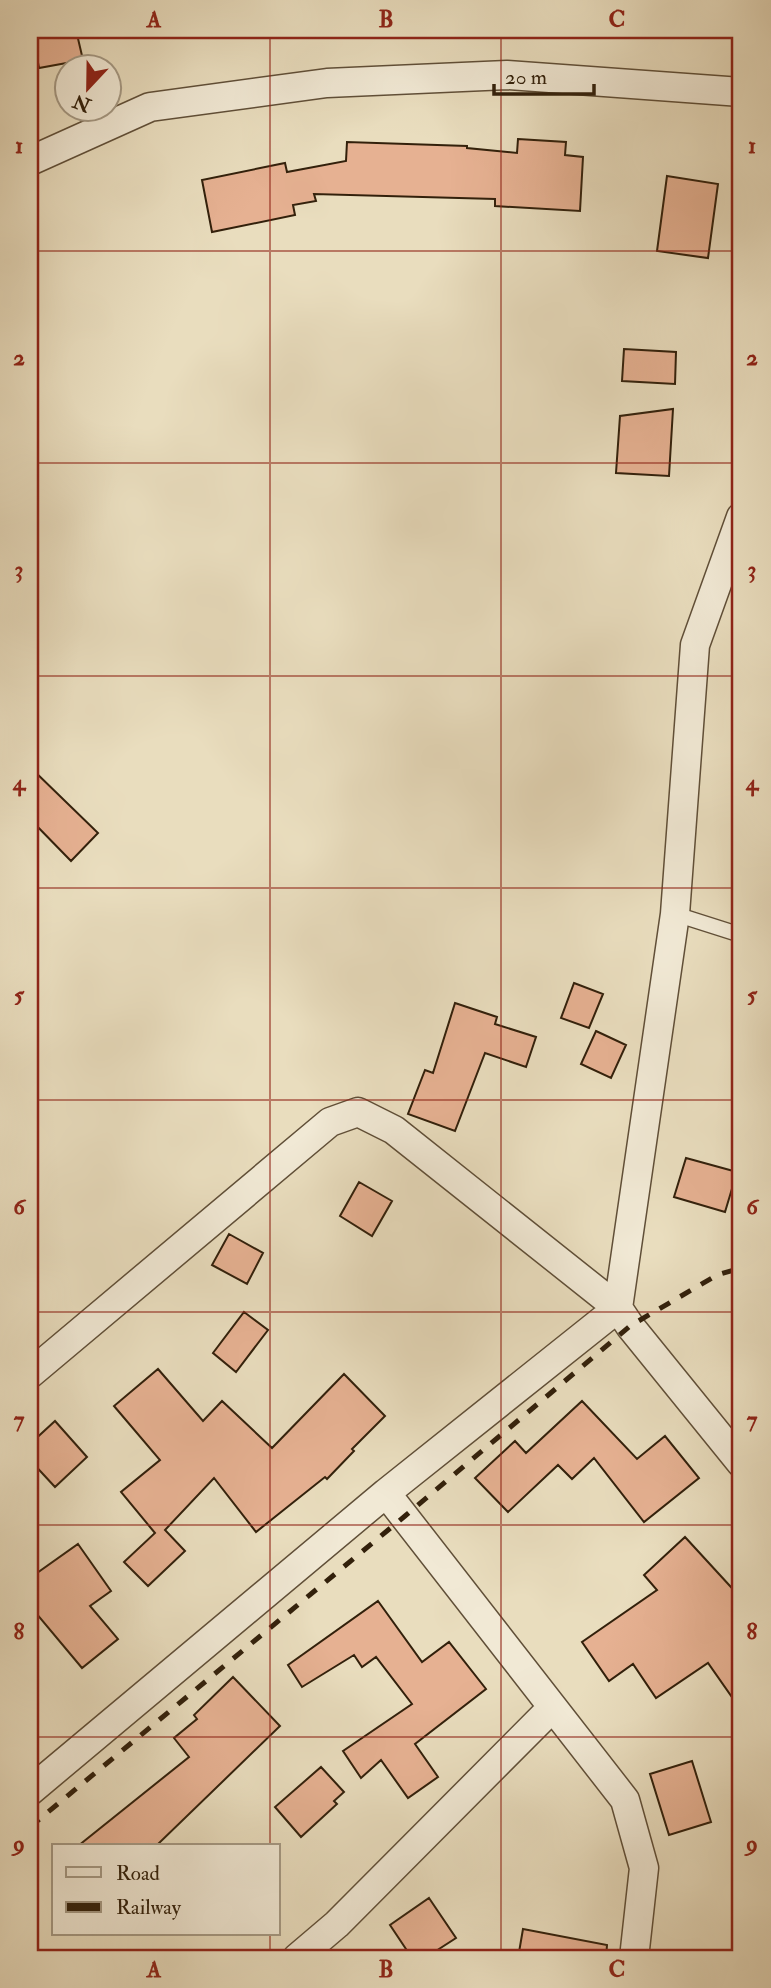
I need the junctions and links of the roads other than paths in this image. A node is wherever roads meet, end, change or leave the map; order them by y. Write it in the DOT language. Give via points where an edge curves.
graph roads {
  1 [pos="741,92"];
  2 [pos="30,161"];
  3 [pos="741,517"];
  4 [pos="675,914"];
  5 [pos="741,935"];
  6 [pos="618,1308"];
  7 [pos="30,1374"];
  8 [pos="740,1458"];
  9 [pos="386,1493"];
  10 [pos="552,1708"];
  11 [pos="30,1791"];
  12 [pos="296,1958"];
  13 [pos="634,1958"];
  1 -- 2 [label="street" via="507,75 327,83 150,107"];
  3 -- 4 [label="street" via="695,645"];
  4 -- 5 [label="lane"];
  4 -- 6 [label="street"];
  6 -- 7 [label="street" via="394,1130 358,1112 330,1122"];
  6 -- 8 [label="street"];
  6 -- 9 [label="street"];
  9 -- 10 [label="street"];
  9 -- 11 [label="street"];
  10 -- 12 [label="street" via="337,1924"];
  10 -- 13 [label="street" via="625,1800 644,1868"];
}
